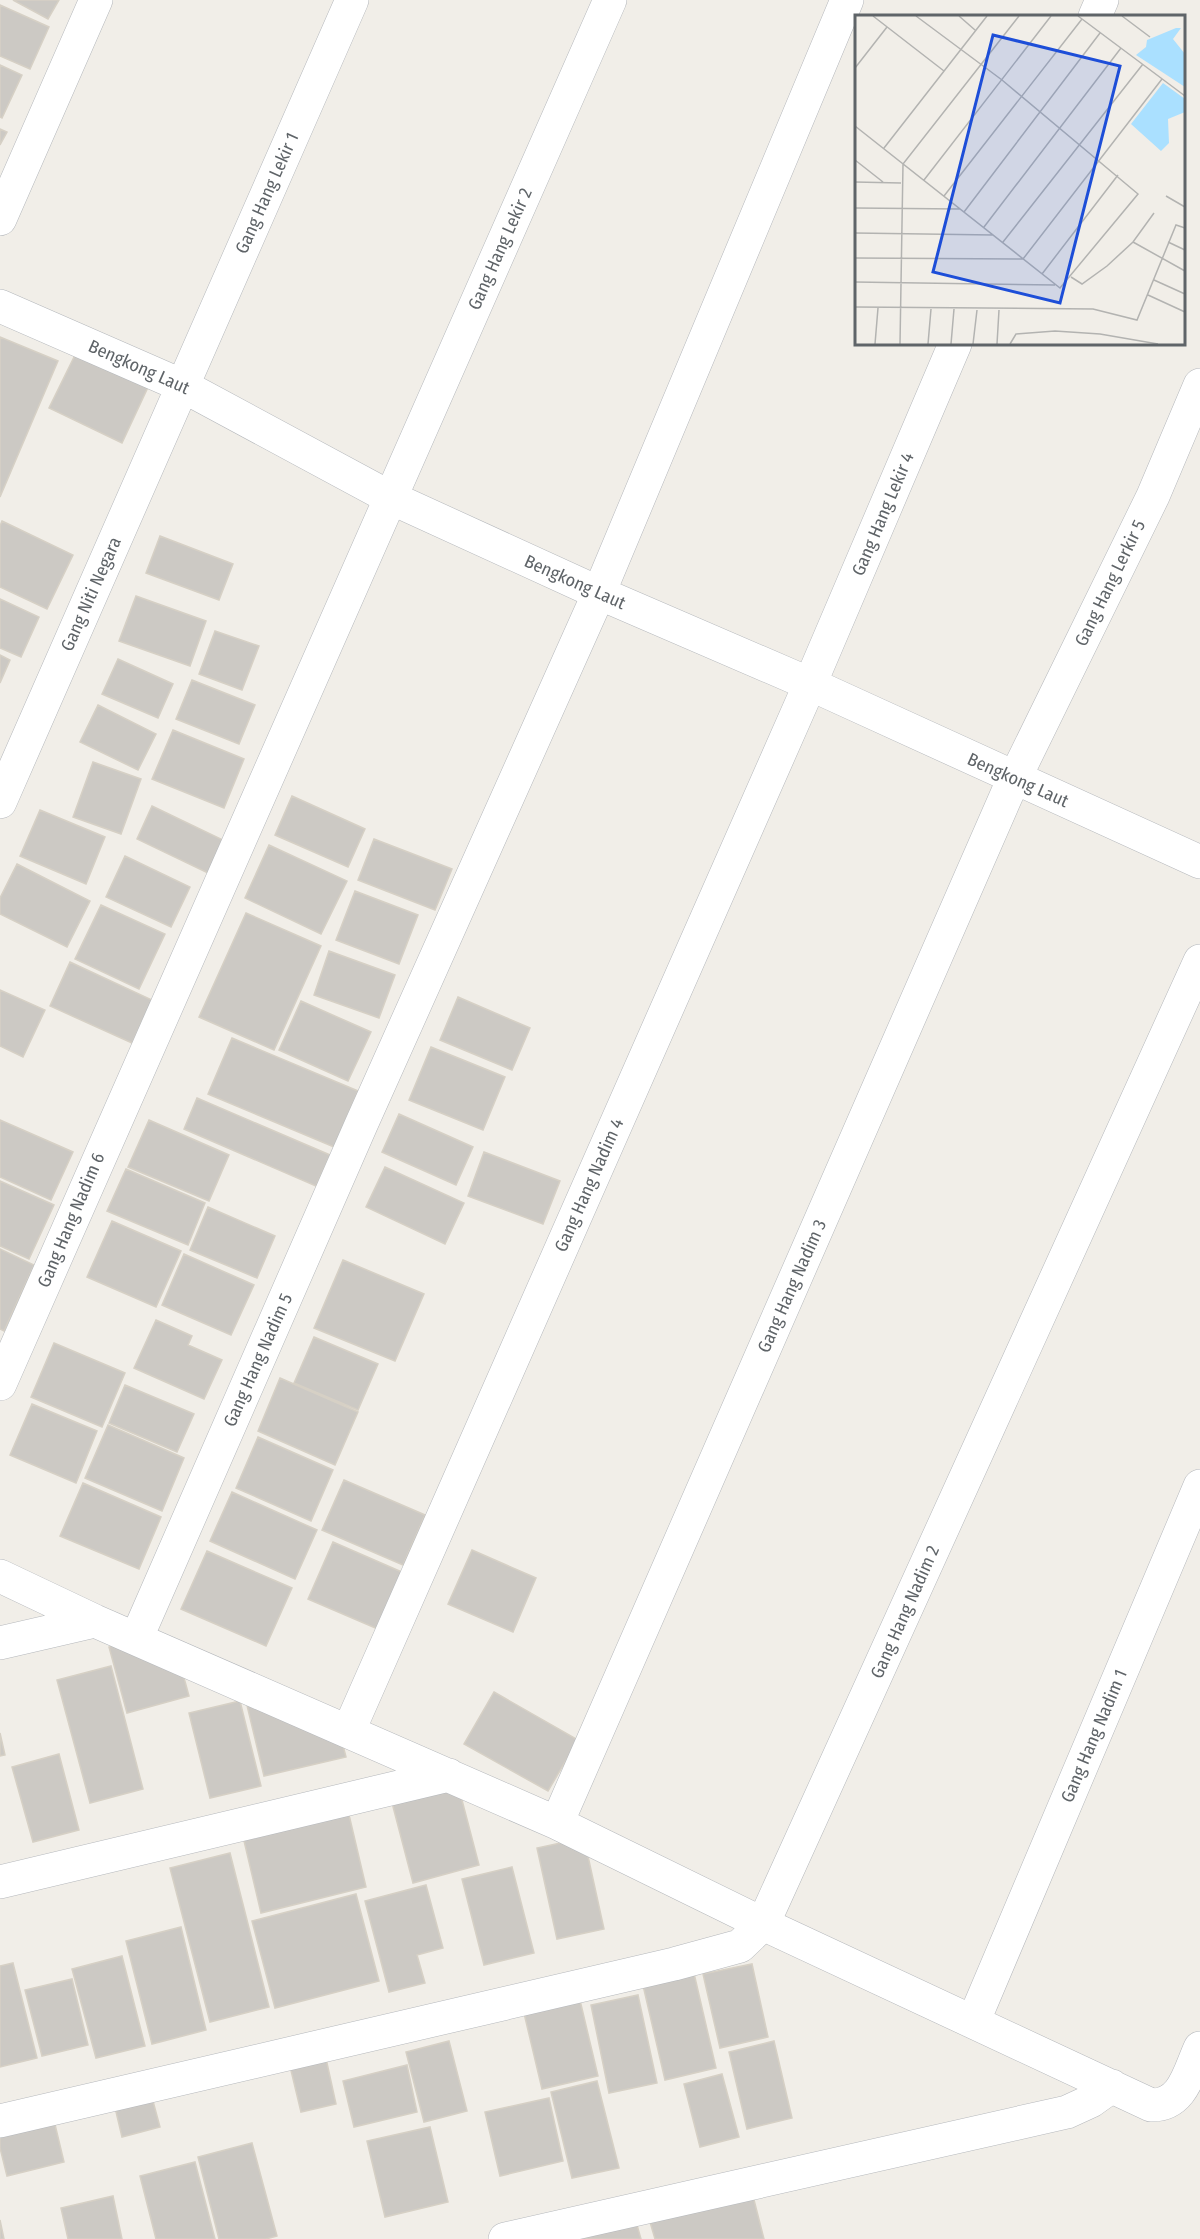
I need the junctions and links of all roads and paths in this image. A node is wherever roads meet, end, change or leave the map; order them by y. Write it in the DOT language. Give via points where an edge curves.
graph roads {
  1 [pos="96,0"];
  2 [pos="352,0"];
  3 [pos="610,0"];
  4 [pos="847,0"];
  5 [pos="1102,0"];
  6 [pos="1095,15"];
  7 [pos="0,219"];
  8 [pos="0,306"];
  9 [pos="956,345"];
  10 [pos="1200,385"];
  11 [pos="183,386"];
  12 [pos="389,497"];
  13 [pos="599,593"];
  14 [pos="810,684"];
  15 [pos="1014,778"];
  16 [pos="0,802"];
  17 [pos="1200,862"];
  18 [pos="1200,961"];
  19 [pos="142,1056"];
  20 [pos="0,1384"];
  21 [pos="1200,1486"];
  22 [pos="0,1576"];
  23 [pos="95,1621"];
  24 [pos="137,1636"];
  25 [pos="0,1643"];
  26 [pos="349,1730"];
  27 [pos="449,1775"];
  28 [pos="557,1823"];
  29 [pos="0,1882"];
  30 [pos="763,1924"];
  31 [pos="974,2020"];
  32 [pos="1200,2048"];
  33 [pos="1112,2086"];
  34 [pos="0,2121"];
  35 [pos="505,2239"];
  1 -- 7 [label="street"];
  2 -- 11 [label="street, Gang Hang Lekir 1"];
  3 -- 12 [label="street, Gang Hang Lekir 2"];
  4 -- 13 [label="street, Gang Hang Nadim 5"];
  5 -- 6 [label="street"];
  8 -- 11 [label="street, Bengkong Laut"];
  9 -- 14 [label="street, Gang Hang Lekir 4"];
  10 -- 15 [label="street, Gang Hang Lerkir 5" via="1153,496"];
  11 -- 12 [label="street, Bengkong Laut"];
  11 -- 16 [label="street, Gang Niti Negara"];
  12 -- 13 [label="street, Bengkong Laut"];
  12 -- 19 [label="street, Gang Hang Lekir 2"];
  13 -- 14 [label="street, Bengkong Laut"];
  13 -- 24 [label="street, Gang Hang Nadim 5"];
  14 -- 15 [label="street, Bengkong Laut"];
  14 -- 26 [label="street, Gang Hang Nadim 4"];
  15 -- 17 [label="street, Bengkong Laut"];
  15 -- 28 [label="street, Gang Hang Nadim 3"];
  18 -- 30 [label="street, Gang Hang Nadim 2"];
  19 -- 20 [label="street, Gang Hang Nadim 6"];
  21 -- 31 [label="street, Gang Hang Nadim 1"];
  22 -- 23 [label="street"];
  23 -- 24 [label="street"];
  23 -- 25 [label="street"];
  24 -- 26 [label="street"];
  26 -- 27 [label="street"];
  27 -- 28 [label="street"];
  27 -- 29 [label="street"];
  28 -- 30 [label="street"];
  30 -- 31 [label="street"];
  30 -- 34 [label="street" via="740,1946 674,1964"];
  31 -- 33 [label="street"];
  32 -- 33 [label="street" via="1178,2096 1162,2105 1151,2105"];
  33 -- 35 [label="street" via="1091,2101 1049,2117"];
}
